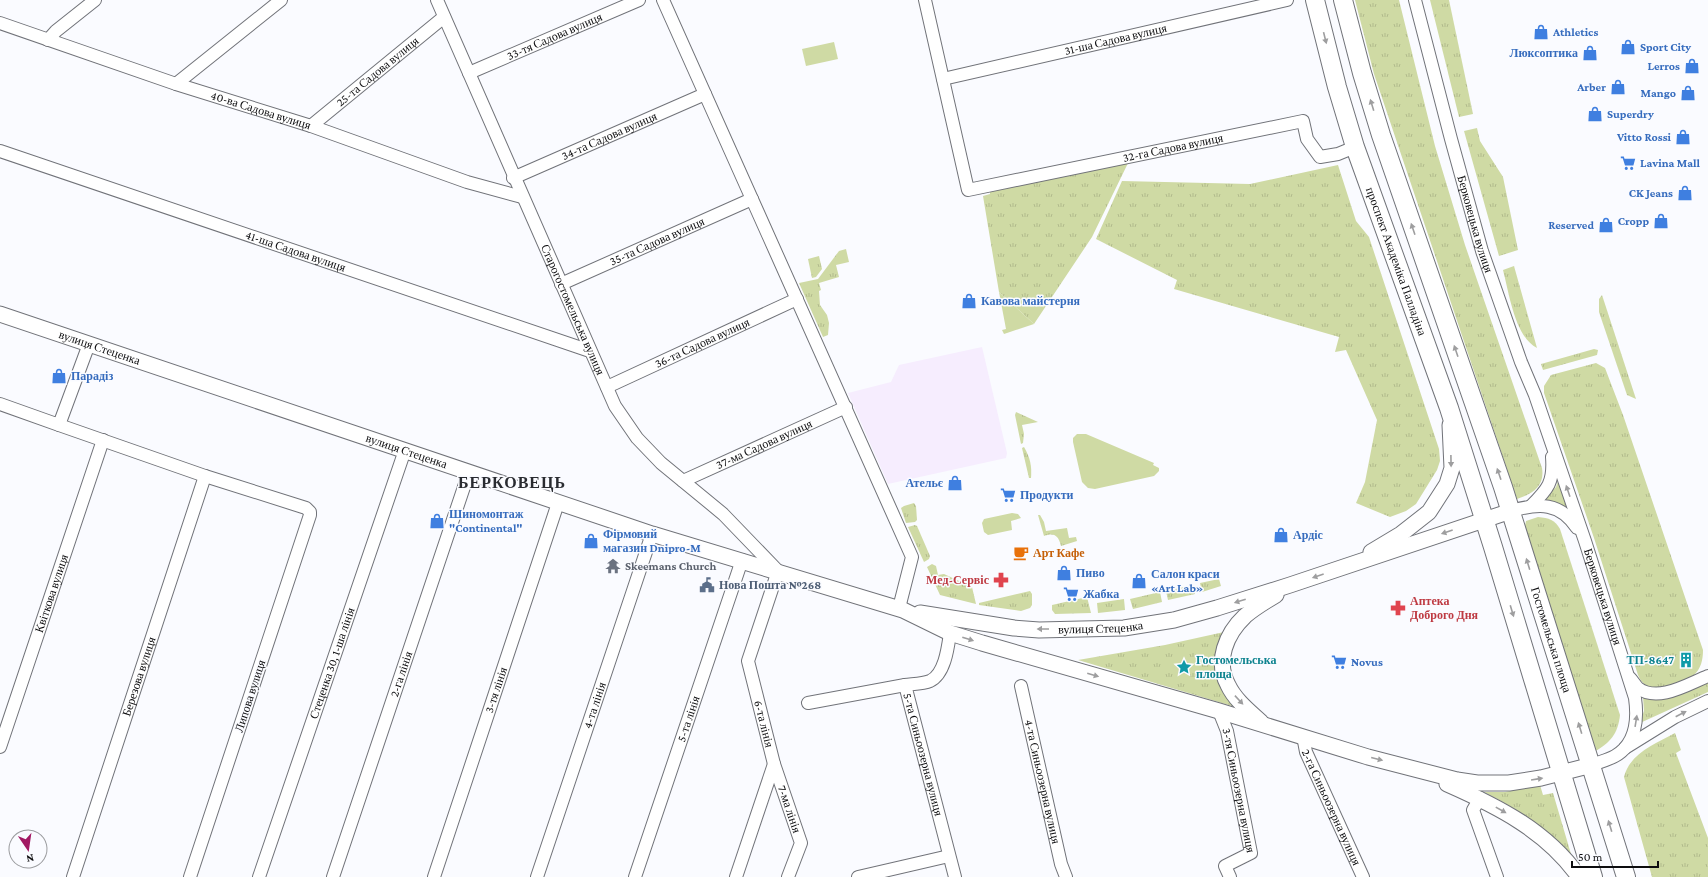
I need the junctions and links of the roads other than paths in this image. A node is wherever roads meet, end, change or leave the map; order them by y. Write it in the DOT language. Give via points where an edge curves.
graph roads {
  1 [pos="95,0"];
  2 [pos="281,0"];
  3 [pos="437,0"];
  4 [pos="639,0"];
  5 [pos="663,0"];
  6 [pos="925,0"];
  7 [pos="1288,0"];
  8 [pos="1315,0"];
  9 [pos="1343,0"];
  10 [pos="1415,0"];
  11 [pos="444,18"];
  12 [pos="0,23"];
  13 [pos="48,40"];
  14 [pos="469,73"];
  15 [pos="943,79"];
  16 [pos="176,84"];
  17 [pos="705,94"];
  18 [pos="311,126"];
  19 [pos="1355,147"];
  20 [pos="0,151"];
  21 [pos="513,178"];
  22 [pos="522,197"];
  23 [pos="752,198"];
  24 [pos="561,284"];
  25 [pos="797,299"];
  26 [pos="0,314"];
  27 [pos="89,344"];
  28 [pos="590,350"];
  29 [pos="606,387"];
  30 [pos="0,404"];
  31 [pos="846,407"];
  32 [pos="1449,408"];
  33 [pos="59,425"];
  34 [pos="103,440"];
  35 [pos="1552,443"];
  36 [pos="405,450"];
  37 [pos="469,472"];
  38 [pos="205,476"];
  39 [pos="683,480"];
  40 [pos="558,503"];
  41 [pos="1531,506"];
  42 [pos="1511,511"];
  43 [pos="1484,520"];
  44 [pos="652,534"];
  45 [pos="1585,541"];
  46 [pos="742,560"];
  47 [pos="1345,567"];
  48 [pos="778,571"];
  49 [pos="1290,585"];
  50 [pos="903,610"];
  51 [pos="950,633"];
  52 [pos="1628,675"];
  53 [pos="1708,676"];
  54 [pos="905,685"];
  55 [pos="1020,686"];
  56 [pos="1708,701"];
  57 [pos="808,702"];
  58 [pos="1219,711"];
  59 [pos="1263,724"];
  60 [pos="1303,736"];
  61 [pos="0,747"];
  62 [pos="1624,749"];
  63 [pos="774,764"];
  64 [pos="1592,765"];
  65 [pos="1430,772"];
  66 [pos="1561,774"];
  67 [pos="1480,798"];
  68 [pos="949,856"];
  69 [pos="73,877"];
  70 [pos="190,877"];
  71 [pos="260,877"];
  72 [pos="333,877"];
  73 [pos="434,877"];
  74 [pos="537,877"];
  75 [pos="635,877"];
  76 [pos="736,877"];
  77 [pos="788,877"];
  78 [pos="858,877"];
  79 [pos="955,877"];
  80 [pos="1066,877"];
  81 [pos="1230,877"];
  82 [pos="1363,877"];
  83 [pos="1497,877"];
  84 [pos="1579,877"];
  85 [pos="1593,877"];
  86 [pos="1626,877"];
  1 -- 13 [label="street"];
  2 -- 16 [label="street"];
  3 -- 11 [label="street, Старогостомельська вулиця"];
  4 -- 14 [label="street, 33-тя Садова вулиця"];
  5 -- 17 [label="street"];
  6 -- 15 [label="street"];
  7 -- 15 [label="street, 31-ша Садова вулиця"];
  8 -- 19 [label="highway, проспект Академіка Палладіна, one-way"];
  42 -- 9 [label="highway, one-way" via="1381,136"];
  10 -- 35 [label="street, Берковецька вулиця" via="1482,251"];
  11 -- 14 [label="street, Старогостомельська вулиця"];
  11 -- 18 [label="street, 25-та Садова вулиця"];
  12 -- 13 [label="street, 40-ва Садова вулиця"];
  13 -- 16 [label="street, 40-ва Садова вулиця"];
  14 -- 21 [label="street, Старогостомельська вулиця"];
  15 -- 19 [label="street, 32-га Садова вулиця" via="968,190 1303,121 1307,139 1320,157 1338,154"];
  16 -- 18 [label="street, 40-ва Садова вулиця"];
  17 -- 21 [label="street, 34-та Садова вулиця"];
  17 -- 23 [label="street"];
  18 -- 22 [label="street, 40-ва Садова вулиця" via="467,182"];
  19 -- 32 [label="highway, проспект Академіка Палладіна"];
  20 -- 28 [label="street, 41-ша Садова вулиця"];
  21 -- 22 [label="street, Старогостомельська вулиця"];
  22 -- 24 [label="street, Старогостомельська вулиця"];
  23 -- 24 [label="street, 35-та Садова вулиця"];
  23 -- 25 [label="street"];
  24 -- 28 [label="street, Старогостомельська вулиця"];
  25 -- 29 [label="street, 36-та Садова вулиця"];
  25 -- 31 [label="street"];
  26 -- 27 [label="main road, вулиця Стеценка"];
  27 -- 33 [label="street"];
  27 -- 36 [label="main road, вулиця Стеценка"];
  28 -- 29 [label="street, Старогостомельська вулиця"];
  29 -- 39 [label="street, Старогостомельська вулиця" via="615,406 637,438 661,463"];
  30 -- 33 [label="street"];
  31 -- 39 [label="street, 37-ма Садова вулиця"];
  31 -- 50 [label="street" via="912,557"];
  32 -- 43 [label="highway, проспект Академіка Палладіна"];
  32 -- 47 [label="main road, one-way" via="1452,468 1447,484 1429,512 1401,534"];
  33 -- 34 [label="street"];
  34 -- 38 [label="street"];
  34 -- 61 [label="street, Квіткова вулиця"];
  35 -- 41 [label="street, Берковецька вулиця" via="1552,478 1545,492"];
  45 -- 35 [label="street, Берковецька вулиця, one-way"];
  36 -- 37 [label="main road, вулиця Стеценка"];
  36 -- 71 [label="street, Стеценка 30, 1-ша лінія"];
  37 -- 40 [label="main road, вулиця Стеценка"];
  37 -- 72 [label="street, 2-га лінія"];
  38 -- 69 [label="street, Березова вулиця"];
  38 -- 70 [label="street, Липова вулиця" via="306,508 310,515"];
  39 -- 48 [label="street, Старогостомельська вулиця" via="723,514"];
  40 -- 44 [label="main road, вулиця Стеценка"];
  40 -- 73 [label="street, 3-тя лінія"];
  41 -- 42 [label="street, Берковецька вулиця"];
  41 -- 45 [label="street, Берковецька вулиця" via="1549,507 1563,512 1569,516"];
  42 -- 43 [label="main road"];
  64 -- 42 [label="highway, Гостомельська площа, one-way"];
  43 -- 47 [label="main road, one-way"];
  43 -- 66 [label="highway, one-way"];
  44 -- 46 [label="main road, вулиця Стеценка"];
  44 -- 74 [label="street, 4-та лінія"];
  45 -- 52 [label="street, Берковецька вулиця"];
  46 -- 48 [label="main road, вулиця Стеценка"];
  46 -- 75 [label="street, 5-та лінія"];
  47 -- 49 [label="main road, one-way"];
  48 -- 50 [label="main road, вулиця Стеценка"];
  48 -- 63 [label="street, 6-та лінія" via="748,661"];
  49 -- 50 [label="main road, вулиця Стеценка, one-way" via="1174,620 1124,628 1014,628"];
  49 -- 59 [label="main road, one-way" via="1245,616 1228,638 1222,656 1222,673 1228,686"];
  50 -- 51 [label="main road, вулиця Стеценка"];
  51 -- 54 [label="street, 5-та Синьоозерна вулиця" via="944,663 940,670 930,681"];
  51 -- 58 [label="main road, вулиця Стеценка, one-way"];
  52 -- 53 [label="street, Берковецька вулиця" via="1638,688 1656,694"];
  62 -- 52 [label="street, Берковецька вулиця, one-way" via="1636,725 1637,713"];
  54 -- 57 [label="street"];
  54 -- 68 [label="street, 5-та Синьоозерна вулиця"];
  55 -- 80 [label="street, 4-та Синьоозерна вулиця"];
  62 -- 56 [label="street, one-way" via="1675,717"];
  58 -- 59 [label="main road, вулиця Стеценка"];
  58 -- 81 [label="street, 3-тя Синьоозерна вулиця" via="1227,731 1251,853 1225,866"];
  59 -- 60 [label="main road"];
  60 -- 65 [label="main road, one-way" via="1368,757"];
  60 -- 82 [label="street, 2-га Синьоозерна вулиця" via="1306,752"];
  62 -- 64 [label="street" via="1615,756"];
  63 -- 76 [label="street, 6-та лінія"];
  63 -- 77 [label="street, 7-ма лінія" via="801,843"];
  64 -- 66 [label="main road"];
  86 -- 64 [label="highway, Гостомельська площа, one-way"];
  65 -- 66 [label="main road, one-way" via="1476,783 1508,783"];
  65 -- 67 [label="main road" via="1447,784"];
  66 -- 85 [label="highway"];
  67 -- 83 [label="street" via="1473,810"];
  67 -- 84 [label="main road, one-way" via="1544,839"];
  68 -- 78 [label="street"];
  68 -- 79 [label="street, 5-та Синьоозерна вулиця"];
}
